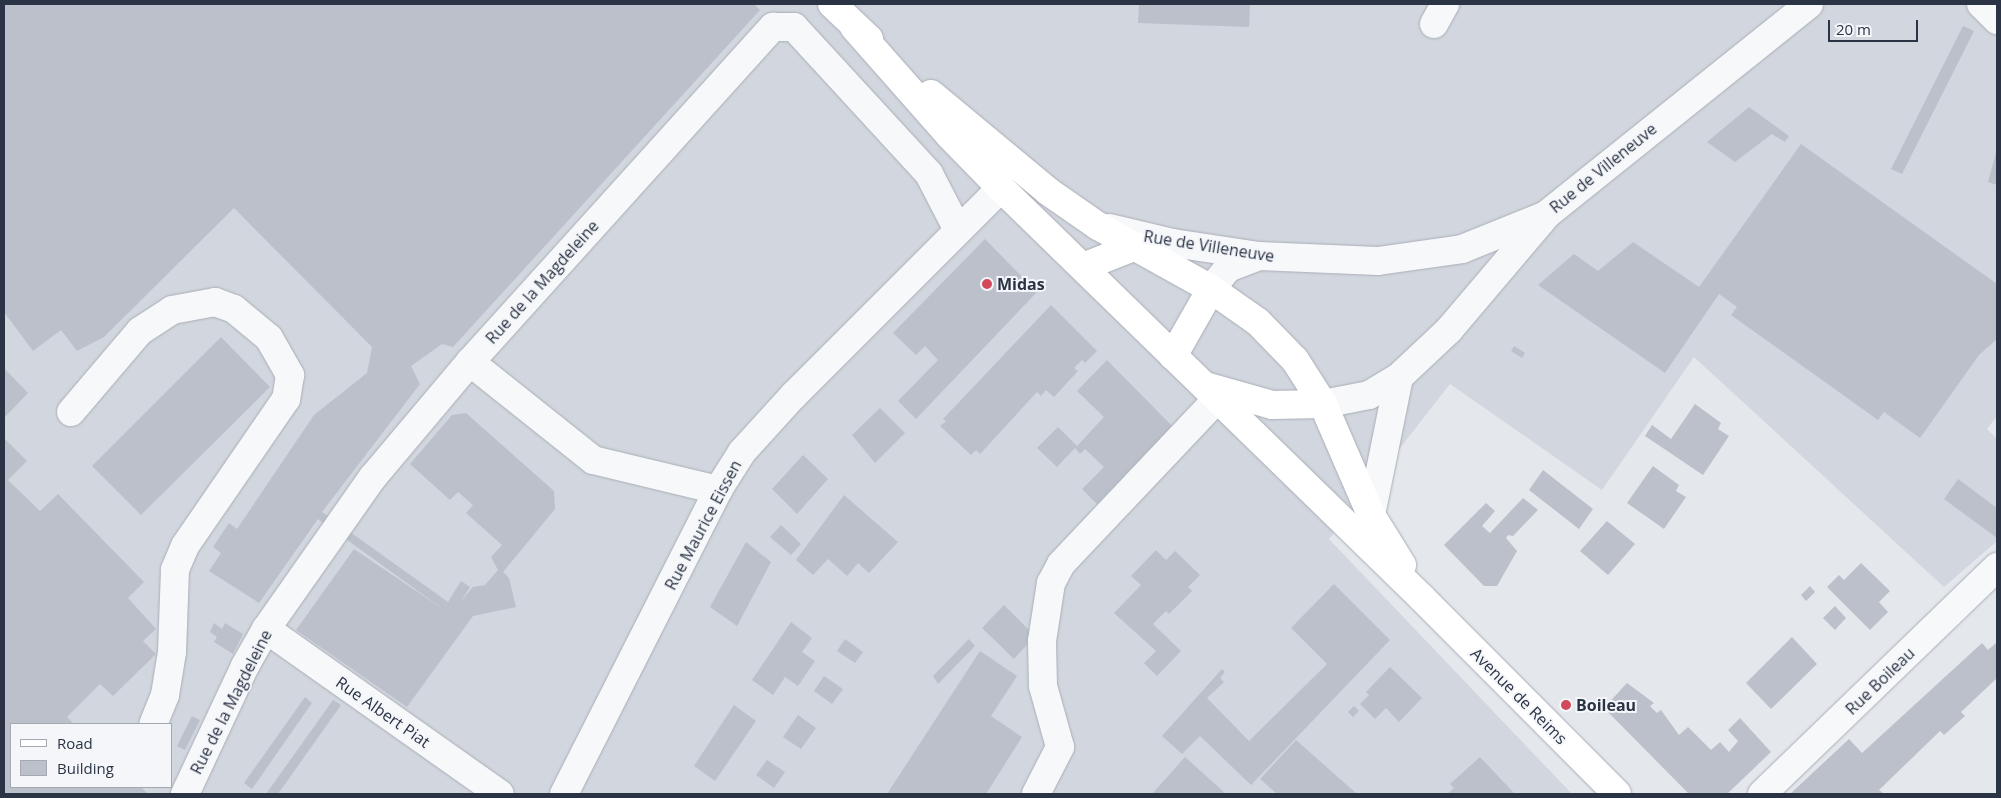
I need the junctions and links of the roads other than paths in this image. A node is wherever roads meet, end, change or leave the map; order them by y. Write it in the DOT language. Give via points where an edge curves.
graph roads {
  1 [pos="832,4"];
  2 [pos="1809,4"];
  3 [pos="1981,4"];
  4 [pos="1997,20"];
  5 [pos="854,27"];
  6 [pos="1001,188"];
  7 [pos="1546,216"];
  8 [pos="1098,226"];
  9 [pos="958,230"];
  10 [pos="1136,246"];
  11 [pos="1259,256"];
  12 [pos="1083,267"];
  13 [pos="1211,289"];
  14 [pos="1174,356"];
  15 [pos="470,362"];
  16 [pos="1399,377"];
  17 [pos="1210,392"];
  18 [pos="1323,404"];
  19 [pos="71,412"];
  20 [pos="718,490"];
  21 [pos="1371,515"];
  22 [pos="1997,567"];
  23 [pos="1422,598"];
  24 [pos="266,629"];
  25 [pos="153,723"];
  26 [pos="187,787"];
  27 [pos="500,794"];
  28 [pos="564,794"];
  29 [pos="1036,794"];
  30 [pos="1617,794"];
  31 [pos="1762,794"];
  1 -- 5 [label="main road, Rue de Villeneuve"];
  2 -- 7 [label="street, Rue de Villeneuve"];
  3 -- 4 [label="street"];
  5 -- 6 [label="main road" via="950,136"];
  5 -- 8 [label="main road, Rue de Villeneuve" via="1020,168"];
  6 -- 9 [label="street, Rue Maurice Eissen"];
  6 -- 12 [label="main road"];
  7 -- 11 [label="street, Rue de Villeneuve" via="1462,249 1378,261"];
  7 -- 16 [label="street" via="1449,330"];
  8 -- 10 [label="main road, Rue de Villeneuve"];
  8 -- 11 [label="street, Rue de Villeneuve" via="1173,243"];
  9 -- 15 [label="street, Rue de la Magdeleine" via="929,174 794,27 773,27"];
  9 -- 20 [label="street, Rue Maurice Eissen" via="793,396 742,452"];
  10 -- 12 [label="main road"];
  10 -- 13 [label="main road, Rue de Villeneuve"];
  11 -- 13 [label="street" via="1228,268"];
  12 -- 14 [label="main road"];
  13 -- 14 [label="main road"];
  13 -- 18 [label="main road, Rue de Villeneuve" via="1258,322 1295,360"];
  14 -- 17 [label="main road"];
  15 -- 20 [label="street" via="593,460"];
  15 -- 24 [label="street, Rue de la Magdeleine" via="373,477"];
  16 -- 18 [label="street" via="1369,395"];
  16 -- 21 [label="street"];
  17 -- 18 [label="main road" via="1272,405"];
  17 -- 23 [label="main road"];
  17 -- 29 [label="street" via="1060,564 1051,583 1042,641 1043,686 1060,747"];
  18 -- 21 [label="main road, Rue de Villeneuve"];
  19 -- 25 [label="street" via="140,331 172,310 215,302 234,309 269,338 290,374 286,399 185,546 175,570 172,652 165,695"];
  20 -- 28 [label="street, Rue Maurice Eissen"];
  21 -- 23 [label="main road, Rue de Villeneuve"];
  22 -- 31 [label="street, Rue Boileau"];
  23 -- 30 [label="main road, Avenue de Reims"];
  24 -- 26 [label="street, Rue de la Magdeleine"];
  24 -- 27 [label="street, Rue Albert Piat"];
}
